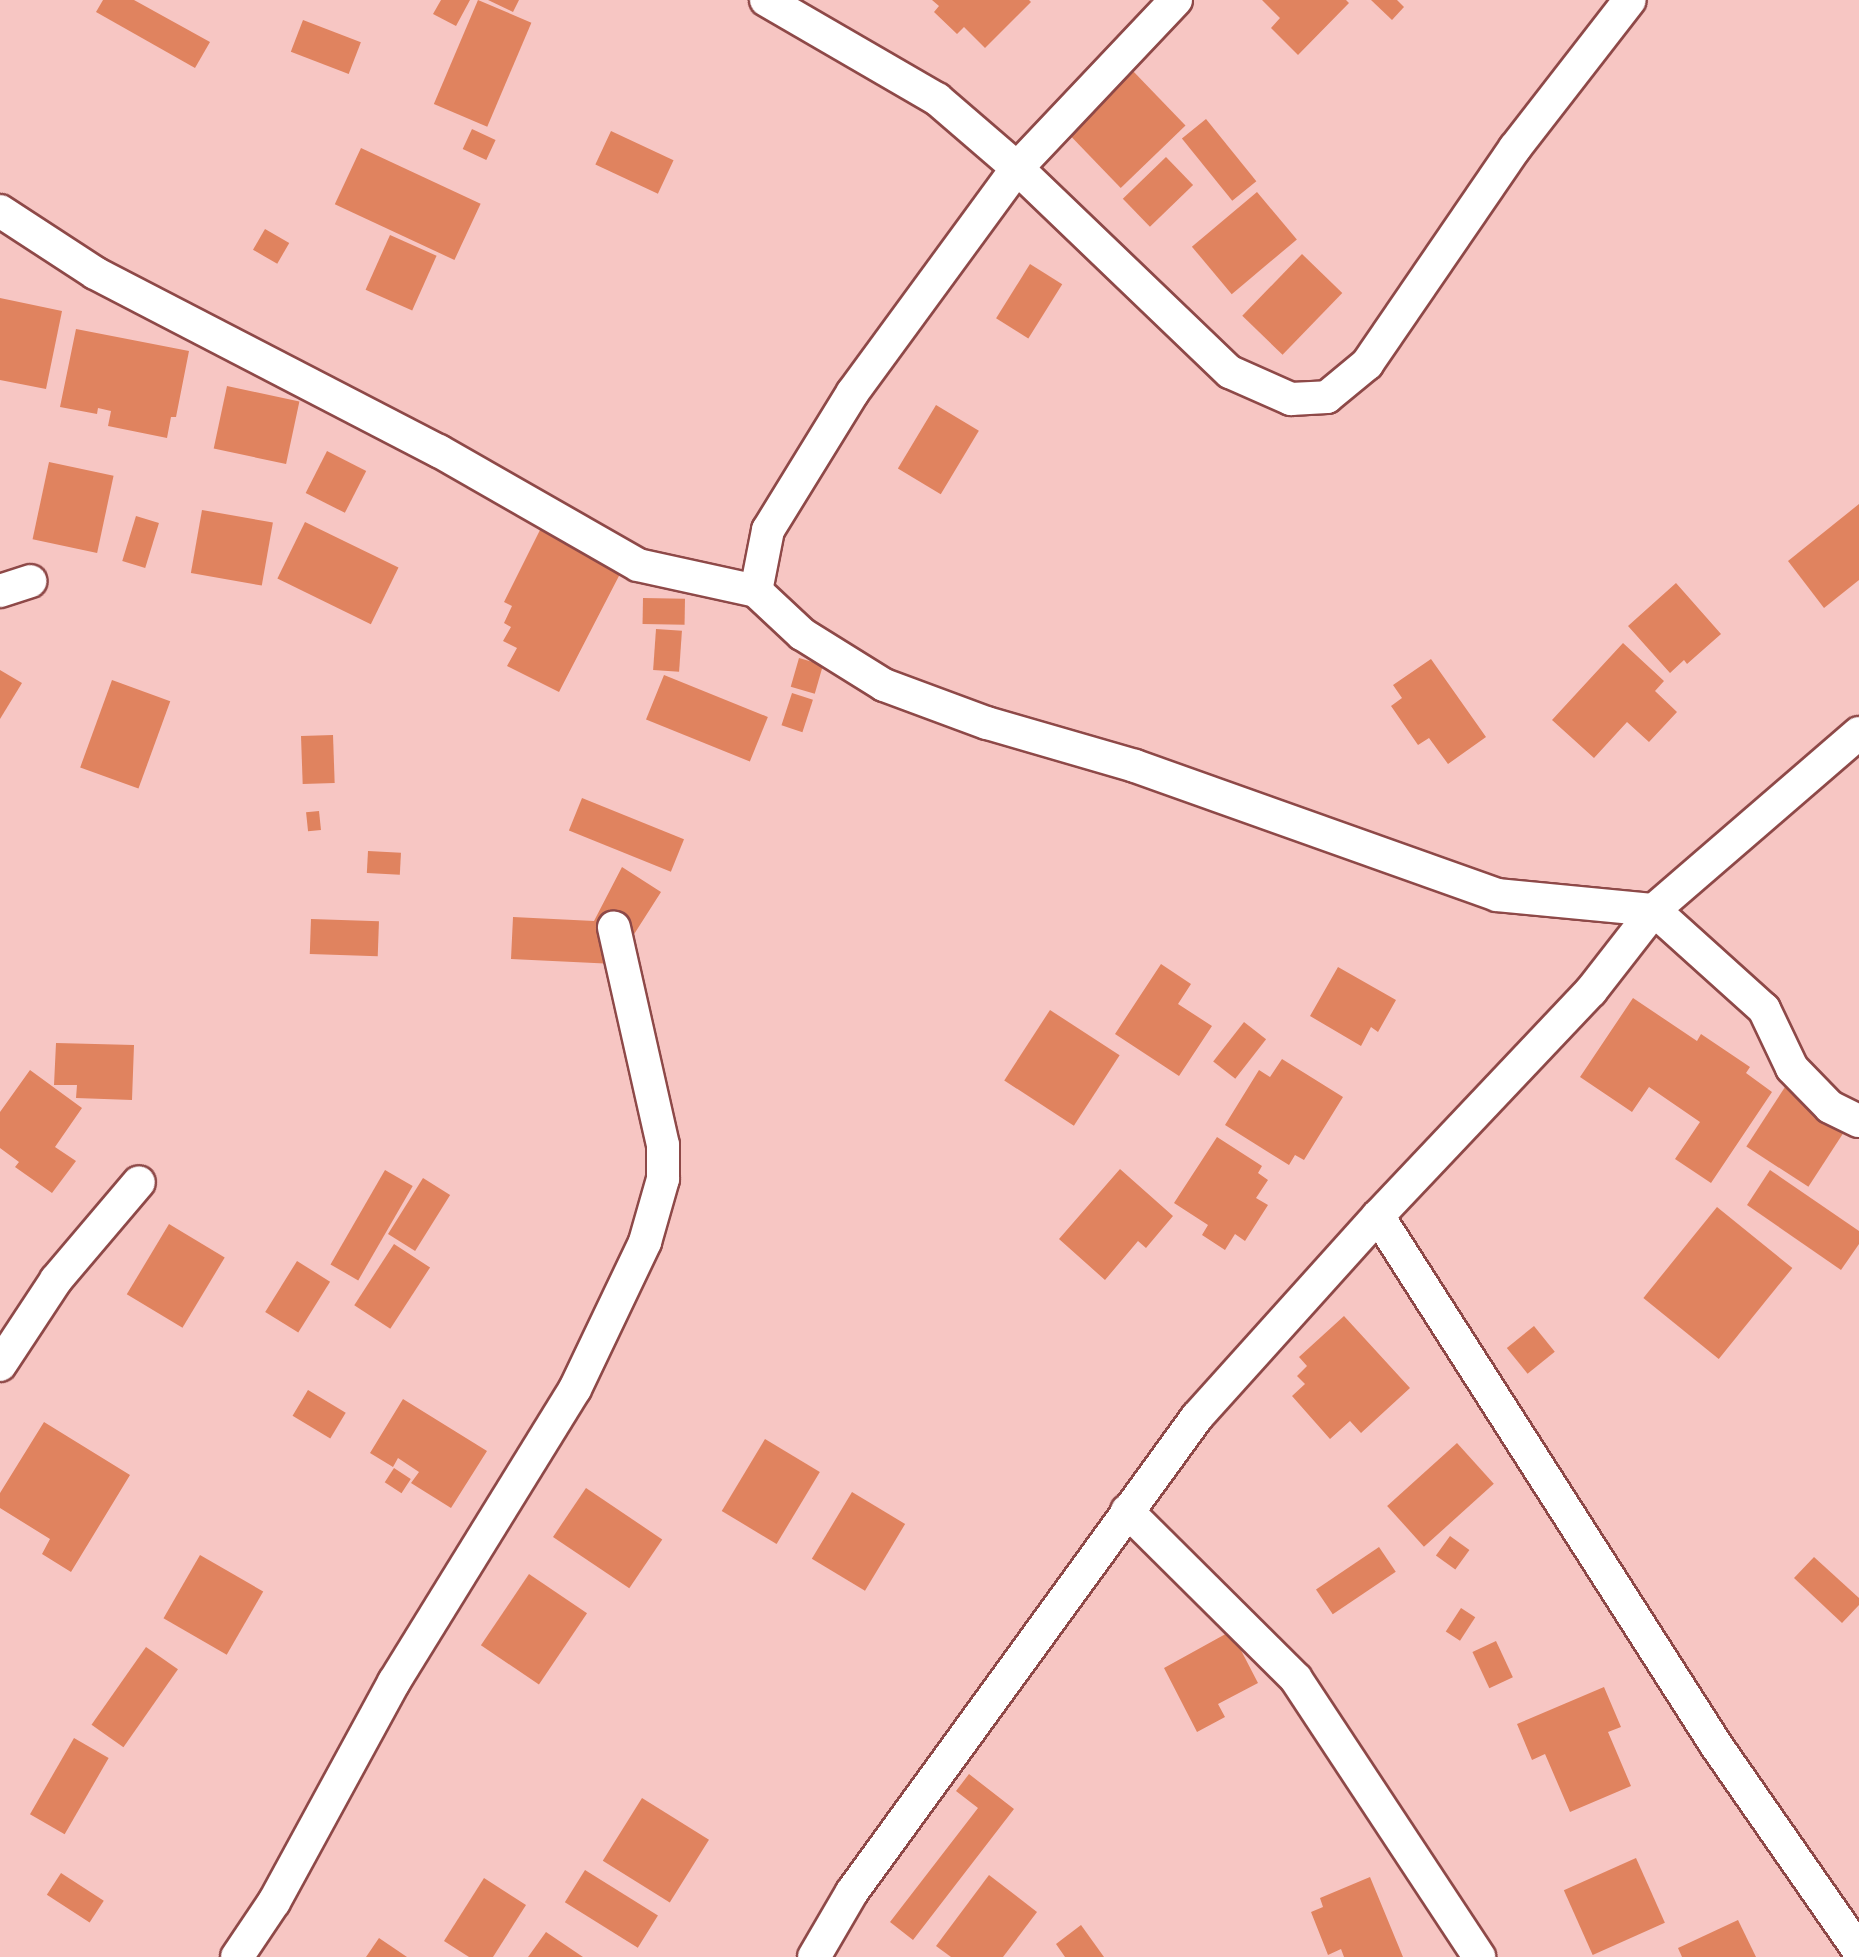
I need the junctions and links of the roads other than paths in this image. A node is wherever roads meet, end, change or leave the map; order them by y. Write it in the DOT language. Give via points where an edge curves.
graph roads {
  1 [pos="766,0"];
  2 [pos="1176,0"];
  3 [pos="1630,0"];
  4 [pos="1017,168"];
  5 [pos="0,211"];
  6 [pos="756,591"];
  7 [pos="1859,733"];
  8 [pos="1654,910"];
  9 [pos="614,927"];
  10 [pos="1859,1121"];
  11 [pos="139,1182"];
  12 [pos="1378,1216"];
  13 [pos="0,1365"];
  14 [pos="1127,1511"];
  15 [pos="1859,1951"];
  16 [pos="237,1957"];
  17 [pos="814,1957"];
  18 [pos="1479,1957"];
  1 -- 4 [label="street" via="937,99"];
  2 -- 4 [label="street"];
  3 -- 4 [label="street" via="1515,148 1367,364 1327,397 1291,399 1230,372"];
  4 -- 6 [label="street" via="853,392 768,530"];
  5 -- 6 [label="street" via="95,273 439,451 638,565"];
  6 -- 8 [label="street" via="802,634 884,685 987,723 1135,766 1497,895"];
  7 -- 8 [label="street"];
  8 -- 10 [label="street" via="1764,1009 1792,1068 1830,1107"];
  8 -- 12 [label="street" via="1591,991"];
  9 -- 16 [label="street" via="663,1145 663,1179 645,1242 575,1389 394,1682 274,1902"];
  11 -- 13 [label="street" via="56,1280"];
  12 -- 14 [label="street" via="1197,1417"];
  12 -- 15 [label="street" via="1716,1745"];
  14 -- 17 [label="street" via="852,1892"];
  14 -- 18 [label="street" via="1296,1679"];
}
